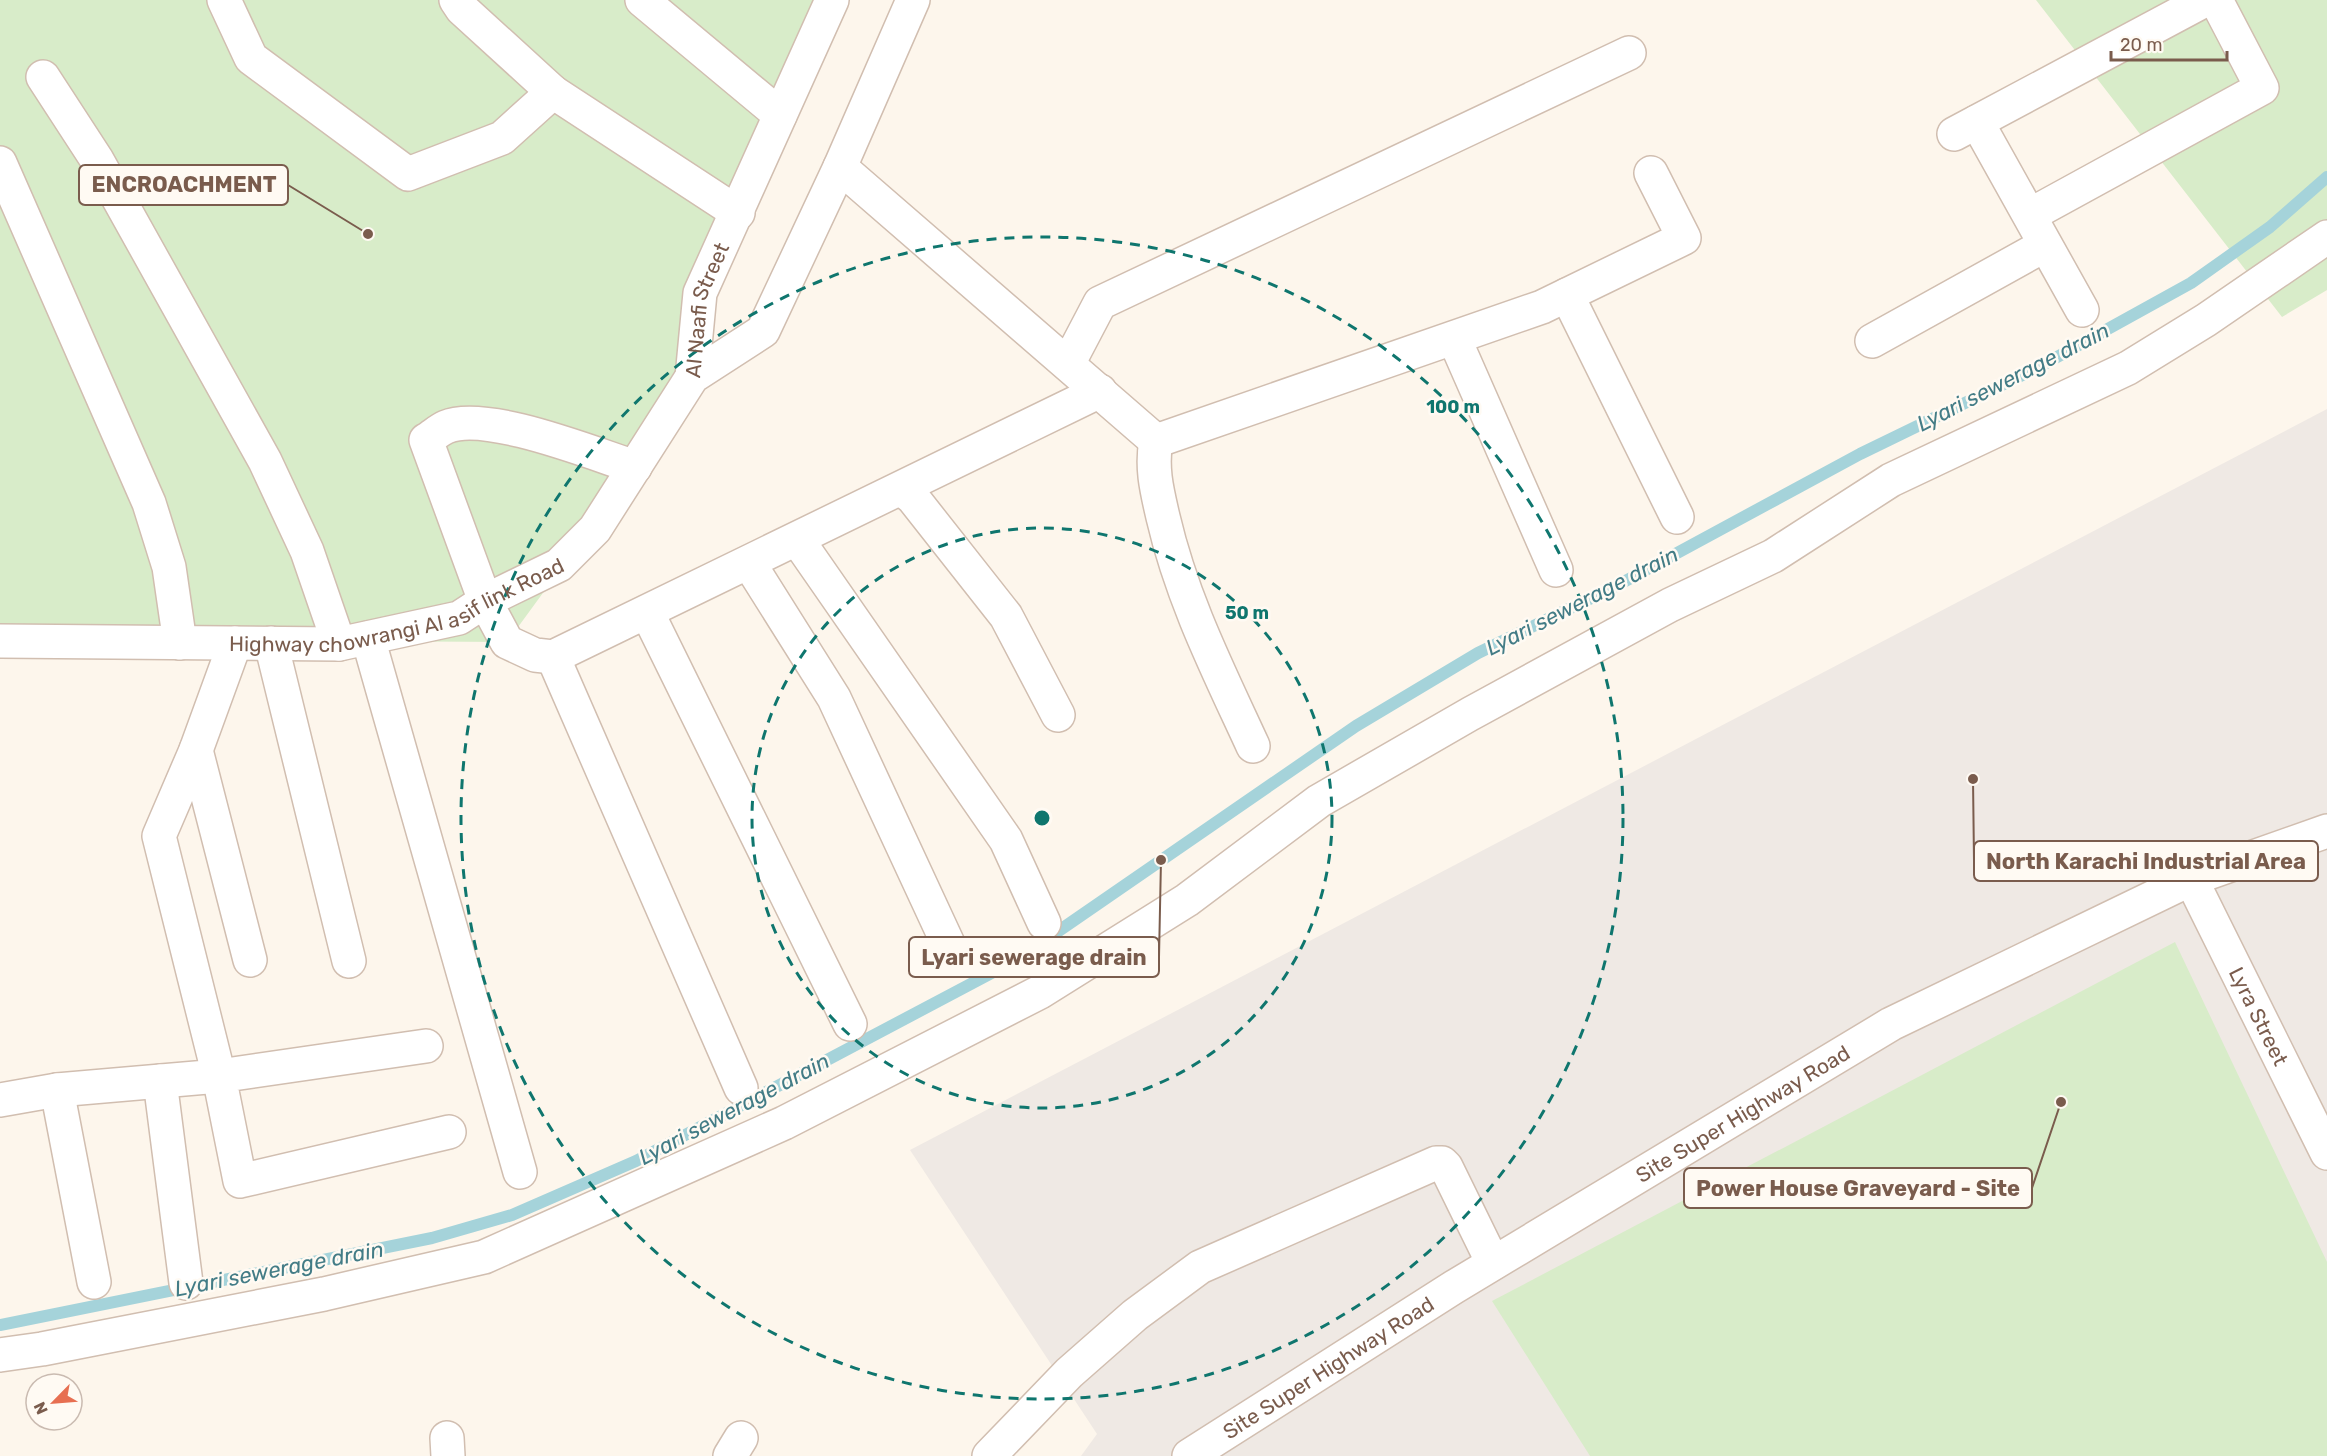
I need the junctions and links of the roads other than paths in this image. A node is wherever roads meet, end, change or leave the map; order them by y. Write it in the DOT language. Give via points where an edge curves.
graph roads {
  1 [pos="224,0"];
  2 [pos="456,0"];
  3 [pos="642,0"];
  4 [pos="832,0"];
  5 [pos="914,0"];
  6 [pos="2205,0"];
  7 [pos="2216,0"];
  8 [pos="1629,53"];
  9 [pos="43,77"];
  10 [pos="553,93"];
  11 [pos="780,115"];
  12 [pos="0,163"];
  13 [pos="840,167"];
  14 [pos="1651,173"];
  15 [pos="738,213"];
  16 [pos="2030,215"];
  17 [pos="2327,237"];
  18 [pos="2045,244"];
  19 [pos="1568,295"];
  20 [pos="2082,310"];
  21 [pos="1454,338"];
  22 [pos="1872,341"];
  23 [pos="1068,364"];
  24 [pos="692,377"];
  25 [pos="1100,391"];
  26 [pos="1156,441"];
  27 [pos="635,467"];
  28 [pos="902,489"];
  29 [pos="1677,517"];
  30 [pos="797,539"];
  31 [pos="749,563"];
  32 [pos="1556,570"];
  33 [pos="485,601"];
  34 [pos="647,612"];
  35 [pos="0,641"];
  36 [pos="354,641"];
  37 [pos="180,643"];
  38 [pos="235,643"];
  39 [pos="271,644"];
  40 [pos="553,657"];
  41 [pos="1058,716"];
  42 [pos="1253,746"];
  43 [pos="196,750"];
  44 [pos="2327,831"];
  45 [pos="2191,879"];
  46 [pos="1044,923"];
  47 [pos="950,948"];
  48 [pos="250,960"];
  49 [pos="348,961"];
  50 [pos="850,1024"];
  51 [pos="426,1046"];
  52 [pos="219,1076"];
  53 [pos="160,1081"];
  54 [pos="741,1088"];
  55 [pos="57,1090"];
  56 [pos="0,1100"];
  57 [pos="449,1132"];
  58 [pos="2327,1153"];
  59 [pos="520,1172"];
  60 [pos="1493,1263"];
  61 [pos="94,1282"];
  62 [pos="186,1283"];
  63 [pos="0,1355"];
  64 [pos="989,1456"];
  65 [pos="1189,1456"];
  1 -- 10 [label="street" via="251,58 408,174 502,138"];
  2 -- 10 [label="street"];
  3 -- 11 [label="street"];
  4 -- 11 [label="street, Al Naafi Street"];
  5 -- 13 [label="street, Al Naafi Street"];
  6 -- 16 [label="street" via="1966,128"];
  7 -- 16 [label="street" via="2262,88"];
  8 -- 23 [label="street" via="1100,303"];
  9 -- 36 [label="street" via="98,160 265,461"];
  10 -- 15 [label="street"];
  11 -- 15 [label="street, Al Naafi Street"];
  12 -- 37 [label="street" via="149,503 169,567"];
  13 -- 23 [label="street"];
  13 -- 24 [label="street, Al Naafi Street" via="763,331"];
  14 -- 19 [label="street" via="1684,238"];
  15 -- 24 [label="street, Al Naafi Street" via="700,293"];
  16 -- 18 [label="street"];
  17 -- 63 [label="street" via="2128,368 1891,480 1773,556 1670,605 1470,714 1319,801 1187,900 1040,992 783,1123 484,1257 324,1294"];
  18 -- 20 [label="street"];
  18 -- 22 [label="street"];
  19 -- 21 [label="street"];
  19 -- 29 [label="street"];
  21 -- 26 [label="street"];
  21 -- 32 [label="street"];
  23 -- 25 [label="street"];
  24 -- 27 [label="street, Highway chowrangi Al asif link Road"];
  25 -- 26 [label="street"];
  25 -- 28 [label="street"];
  26 -- 42 [label="street" via="1153,472 1189,607"];
  27 -- 33 [label="street, Highway chowrangi Al asif link Road" via="595,529 559,566"];
  27 -- 33 [label="street" via="520,429 467,424 447,427 426,440"];
  28 -- 30 [label="street"];
  28 -- 41 [label="street" via="1006,616"];
  30 -- 31 [label="street"];
  30 -- 46 [label="street" via="1006,840"];
  31 -- 34 [label="street"];
  31 -- 47 [label="street" via="834,698"];
  33 -- 36 [label="street, Highway chowrangi Al asif link Road" via="459,618"];
  33 -- 40 [label="street" via="507,642 535,655"];
  34 -- 40 [label="street"];
  34 -- 50 [label="street"];
  35 -- 37 [label="street, Highway chowrangi Al asif link Road"];
  36 -- 39 [label="street, Highway chowrangi Al asif link Road"];
  36 -- 59 [label="street"];
  37 -- 38 [label="street, Highway chowrangi Al asif link Road"];
  38 -- 39 [label="street, Highway chowrangi Al asif link Road"];
  38 -- 43 [label="street"];
  39 -- 49 [label="street"];
  40 -- 54 [label="street"];
  43 -- 48 [label="street"];
  43 -- 52 [label="street" via="159,836"];
  44 -- 45 [label="street, Site Super Highway Road"];
  45 -- 58 [label="street, Lyra Street"];
  45 -- 60 [label="street, Site Super Highway Road" via="1891,1024"];
  51 -- 52 [label="street"];
  52 -- 53 [label="street"];
  52 -- 57 [label="street" via="240,1181"];
  53 -- 55 [label="street"];
  53 -- 62 [label="street"];
  55 -- 56 [label="street"];
  55 -- 61 [label="street"];
  60 -- 64 [label="street" via="1446,1167 1436,1163 1200,1267 1135,1315 1069,1373"];
  60 -- 65 [label="street, Site Super Highway Road"];
}
